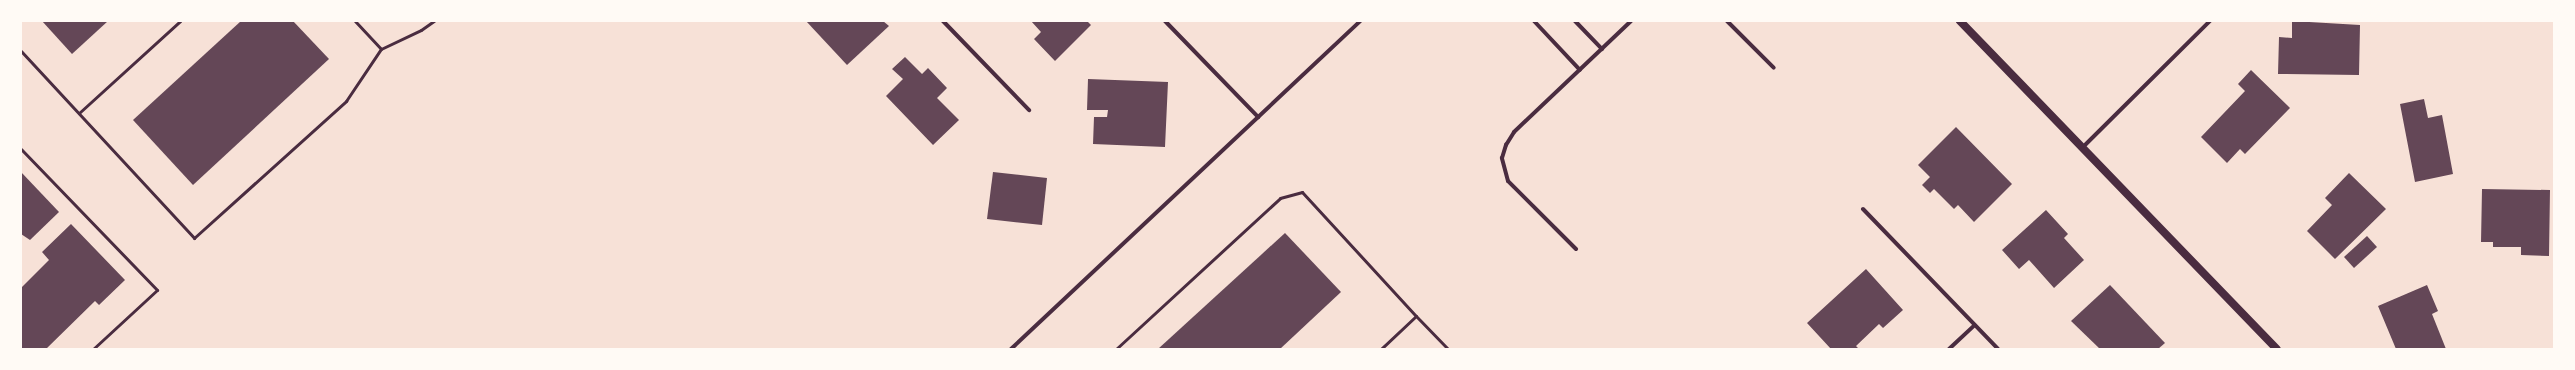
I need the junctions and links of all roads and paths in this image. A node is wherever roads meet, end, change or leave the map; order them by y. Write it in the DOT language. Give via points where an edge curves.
graph roads {
  1 [pos="180,21"];
  2 [pos="355,21"];
  3 [pos="434,21"];
  4 [pos="943,21"];
  5 [pos="1165,21"];
  6 [pos="1360,21"];
  7 [pos="1534,21"];
  8 [pos="1575,21"];
  9 [pos="1631,21"];
  10 [pos="1727,21"];
  11 [pos="1960,21"];
  12 [pos="2210,21"];
  13 [pos="381,49"];
  14 [pos="1602,49"];
  15 [pos="21,51"];
  16 [pos="1774,68"];
  17 [pos="1580,70"];
  18 [pos="1029,110"];
  19 [pos="79,114"];
  20 [pos="1258,117"];
  21 [pos="2082,148"];
  22 [pos="21,149"];
  23 [pos="1863,209"];
  24 [pos="1576,249"];
  25 [pos="1416,316"];
  26 [pos="1975,325"];
  27 [pos="93,349"];
  28 [pos="1011,349"];
  29 [pos="1116,349"];
  30 [pos="1381,349"];
  31 [pos="1448,349"];
  32 [pos="1949,349"];
  33 [pos="1998,349"];
  34 [pos="2277,349"];
  1 -- 19 [label="lane"];
  2 -- 13 [label="lane"];
  3 -- 13 [label="lane"];
  4 -- 18 [label="street"];
  5 -- 20 [label="street"];
  6 -- 20 [label="street"];
  7 -- 17 [label="street"];
  8 -- 14 [label="street"];
  9 -- 14 [label="street"];
  10 -- 16 [label="street"];
  11 -- 21 [label="main road"];
  12 -- 21 [label="street"];
  13 -- 19 [label="lane" via="346,101 194,238"];
  14 -- 17 [label="street"];
  15 -- 19 [label="lane"];
  17 -- 24 [label="street" via="1514,132 1502,158 1508,180"];
  20 -- 28 [label="street"];
  21 -- 34 [label="main road"];
  22 -- 27 [label="lane" via="156,290"];
  23 -- 26 [label="street"];
  25 -- 29 [label="lane" via="1302,192 1280,198"];
  25 -- 30 [label="lane"];
  25 -- 31 [label="lane"];
  26 -- 32 [label="street"];
  26 -- 33 [label="street"];
}
